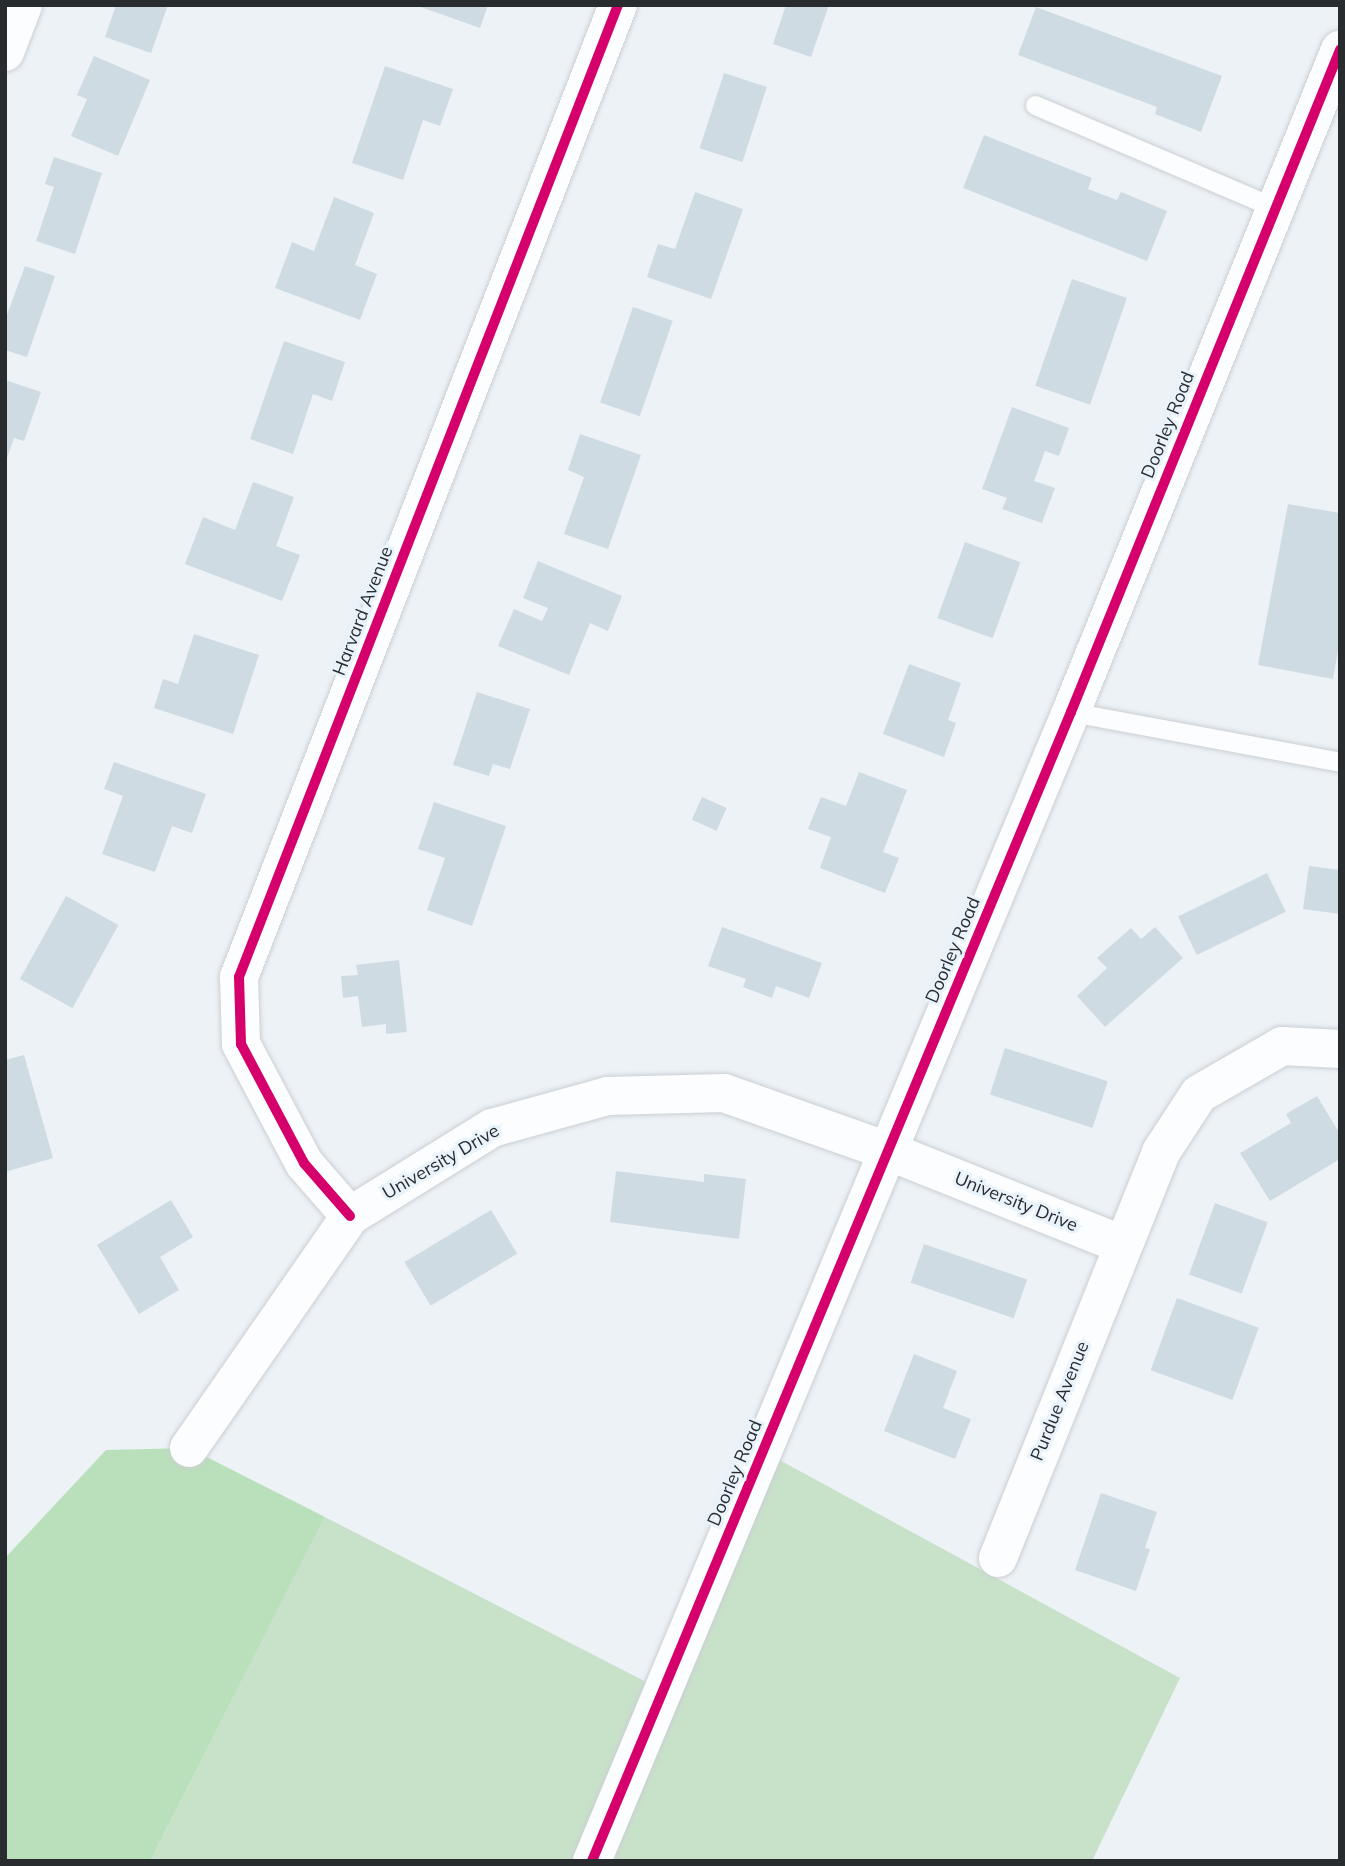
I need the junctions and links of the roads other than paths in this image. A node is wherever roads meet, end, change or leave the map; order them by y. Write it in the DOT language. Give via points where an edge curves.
graph roads {
  1 [pos="23,5"];
  2 [pos="618,5"];
  3 [pos="1340,50"];
  4 [pos="5,52"];
  5 [pos="1035,105"];
  6 [pos="1275,208"];
  7 [pos="1071,712"];
  8 [pos="1340,762"];
  9 [pos="1340,1049"];
  10 [pos="888,1151"];
  11 [pos="350,1216"];
  12 [pos="1123,1245"];
  13 [pos="189,1448"];
  14 [pos="998,1558"];
  15 [pos="592,1861"];
  1 -- 4 [label="street"];
  2 -- 11 [label="street, Harvard Avenue" via="239,977 241,1045 304,1163"];
  3 -- 6 [label="street, Doorley Road"];
  5 -- 6 [label="lane"];
  6 -- 7 [label="street, Doorley Road"];
  7 -- 8 [label="lane"];
  7 -- 10 [label="street, Doorley Road"];
  9 -- 12 [label="street, Purdue Avenue" via="1282,1046 1199,1094 1161,1152"];
  10 -- 11 [label="street, University Drive" via="724,1093 607,1096 492,1128"];
  10 -- 12 [label="street, University Drive"];
  10 -- 15 [label="street, Doorley Road"];
  11 -- 13 [label="street, University Drive"];
  12 -- 14 [label="street, Purdue Avenue"];
}
